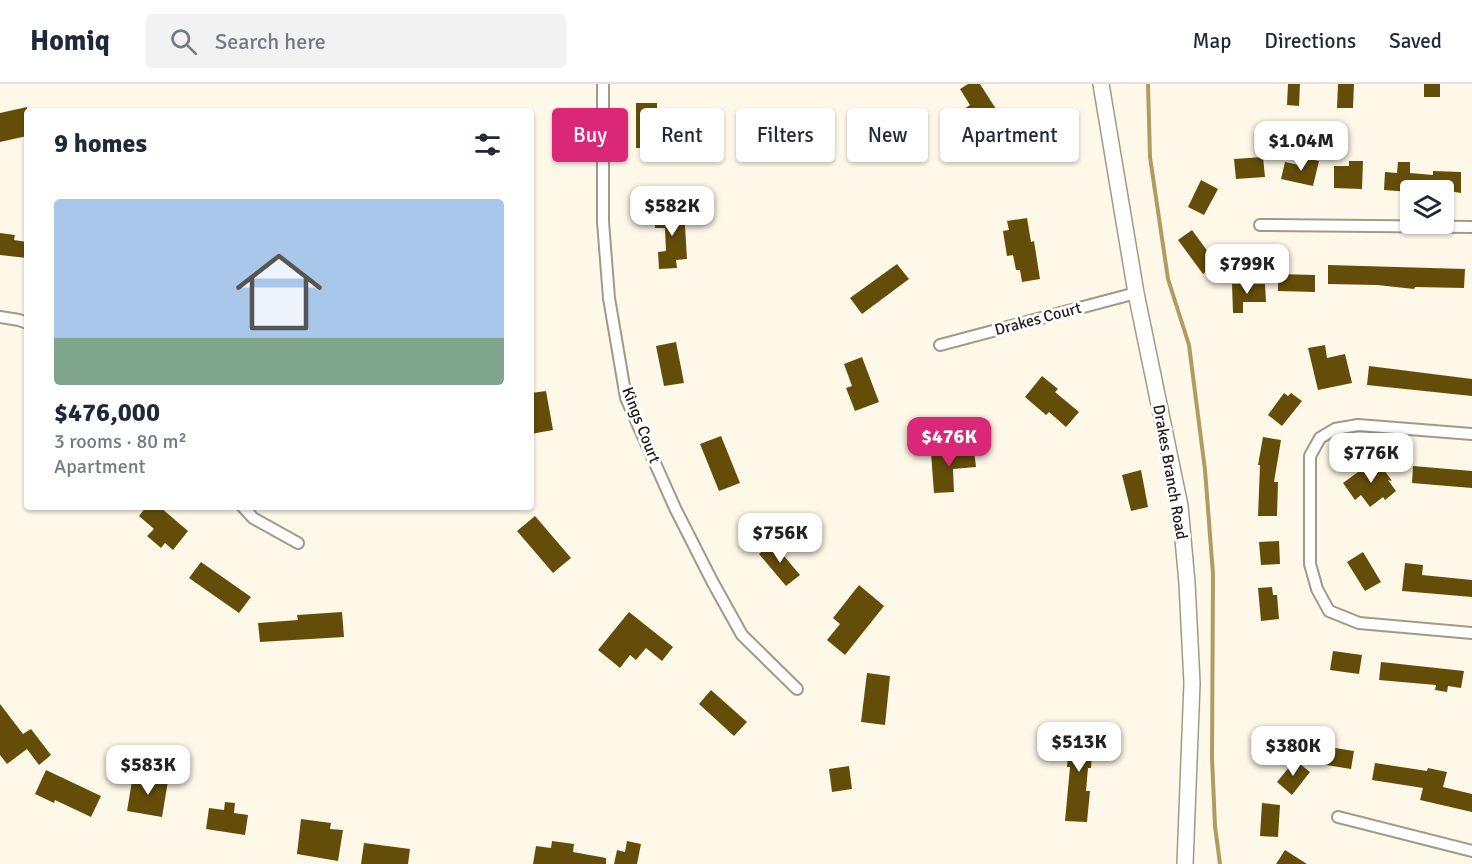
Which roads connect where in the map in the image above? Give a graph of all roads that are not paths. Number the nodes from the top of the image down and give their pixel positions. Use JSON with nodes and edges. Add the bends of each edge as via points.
{"nodes":[{"id":1,"x":603,"y":84,"type":"edge"},
{"id":2,"x":1101,"y":84,"type":"edge"},
{"id":3,"x":1260,"y":225,"type":"dead end"},
{"id":4,"x":1472,"y":227,"type":"edge"},
{"id":5,"x":1136,"y":293,"type":"junction"},
{"id":6,"x":0,"y":318,"type":"edge"},
{"id":7,"x":24,"y":322,"type":"edge"},
{"id":8,"x":940,"y":345,"type":"dead end"},
{"id":9,"x":1472,"y":434,"type":"edge"},
{"id":10,"x":246,"y":510,"type":"edge"},
{"id":11,"x":298,"y":543,"type":"dead end"},
{"id":12,"x":1472,"y":633,"type":"edge"},
{"id":13,"x":797,"y":689,"type":"dead end"},
{"id":14,"x":1338,"y":817,"type":"dead end"},
{"id":15,"x":1472,"y":851,"type":"edge"},
{"id":16,"x":1185,"y":864,"type":"edge"}],
"edges":[{"from":1,"to":13,"type":"street","name":"Kings Court","via":[[603,222],[609,298],[626,398],[675,508],[742,635]]},
{"from":2,"to":5,"type":"street","name":"Drakes Branch Road"},
{"from":3,"to":4,"type":"street"},
{"from":5,"to":8,"type":"street","name":"Drakes Court"},
{"from":5,"to":16,"type":"street","name":"Drakes Branch Road","via":[[1180,506],[1186,572],[1192,683]]},
{"from":6,"to":7,"type":"street"},
{"from":9,"to":12,"type":"street","via":[[1358,424],[1335,429],[1320,438],[1310,456],[1310,564],[1329,611],[1359,623]]},
{"from":10,"to":11,"type":"street"},
{"from":14,"to":15,"type":"street"}]}
